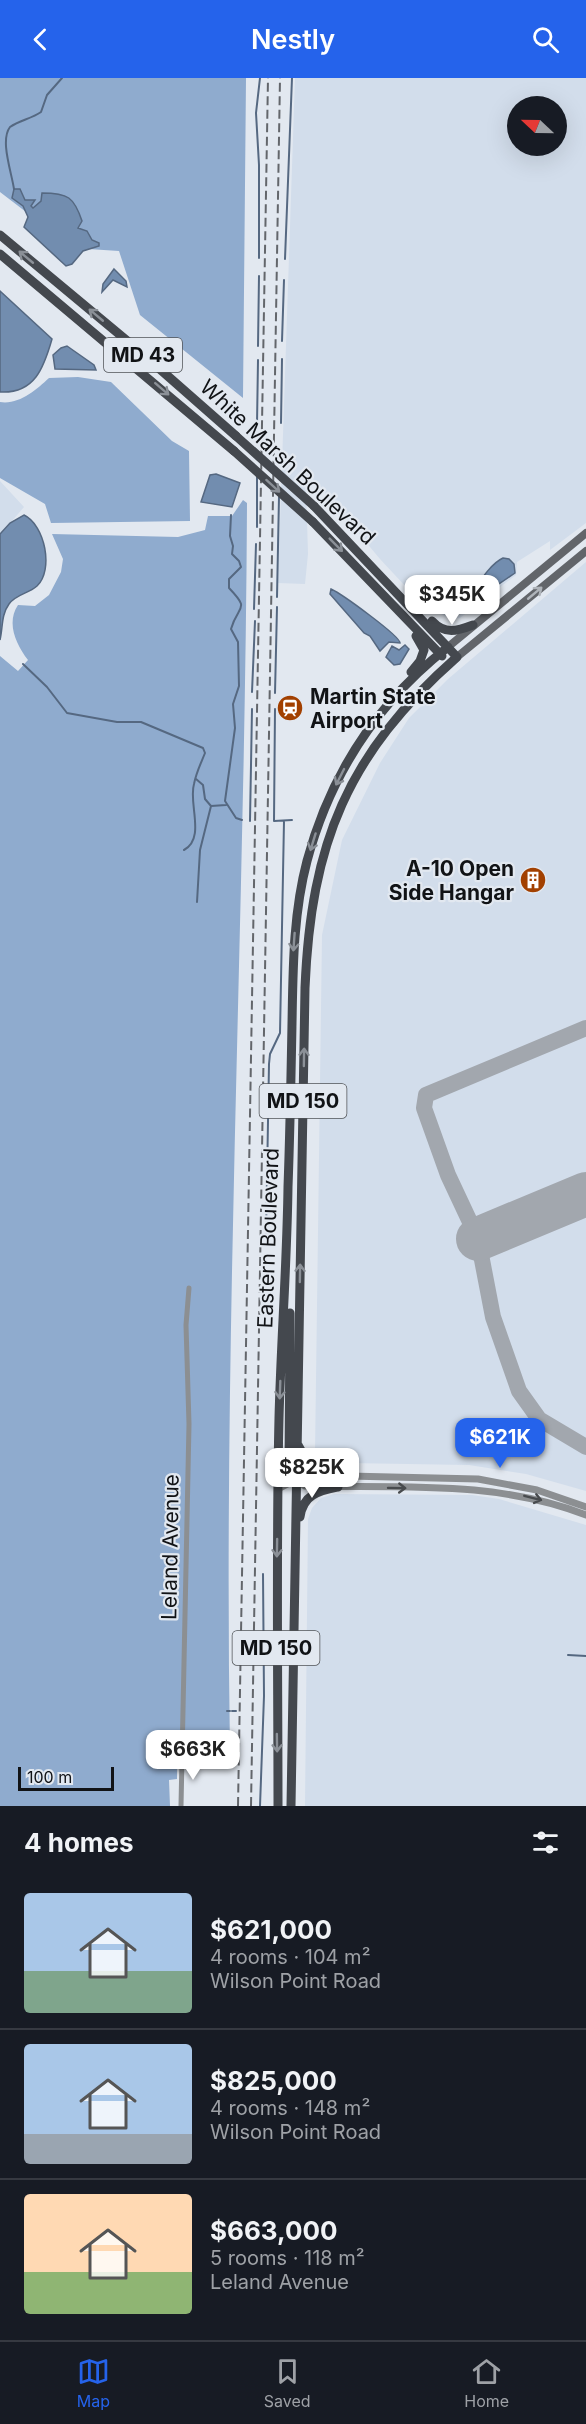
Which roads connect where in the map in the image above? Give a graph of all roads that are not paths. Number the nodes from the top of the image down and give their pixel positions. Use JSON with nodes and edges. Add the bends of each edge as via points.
{"nodes":[{"id":1,"x":1,"y":239,"type":"edge"},
{"id":2,"x":0,"y":254,"type":"edge"},
{"id":3,"x":586,"y":533,"type":"edge"},
{"id":4,"x":586,"y":551,"type":"edge"},
{"id":5,"x":382,"y":592,"type":"junction"},
{"id":6,"x":407,"y":602,"type":"junction"},
{"id":7,"x":473,"y":625,"type":"junction"},
{"id":8,"x":448,"y":647,"type":"junction"},
{"id":9,"x":440,"y":653,"type":"junction"},
{"id":10,"x":453,"y":661,"type":"junction"},
{"id":11,"x":402,"y":688,"type":"junction"},
{"id":12,"x":287,"y":1269,"type":"junction"},
{"id":13,"x":189,"y":1288,"type":"dead end"},
{"id":14,"x":297,"y":1443,"type":"junction"},
{"id":15,"x":340,"y":1476,"type":"junction"},
{"id":16,"x":478,"y":1479,"type":"junction"},
{"id":17,"x":296,"y":1480,"type":"junction"},
{"id":18,"x":487,"y":1480,"type":"junction"},
{"id":19,"x":338,"y":1487,"type":"junction"},
{"id":20,"x":278,"y":1489,"type":"junction"},
{"id":21,"x":478,"y":1490,"type":"junction"},
{"id":22,"x":487,"y":1490,"type":"junction"},
{"id":23,"x":586,"y":1507,"type":"edge"},
{"id":24,"x":586,"y":1515,"type":"edge"},
{"id":25,"x":295,"y":1555,"type":"junction"},
{"id":26,"x":181,"y":1806,"type":"edge"},
{"id":27,"x":280,"y":1806,"type":"edge"},
{"id":28,"x":291,"y":1806,"type":"edge"}],
"edges":[{"from":6,"to":1,"type":"main road","name":"White Marsh Boulevard","number":"MD 43","one_way":true,"bridge":true,"via":[[314,506],[236,436],[137,349]]},
{"from":2,"to":5,"type":"main road","name":"White Marsh Boulevard","number":"MD 43","one_way":true,"bridge":true,"via":[[234,451],[313,522]]},
{"from":3,"to":7,"type":"main road","name":"Eastern Boulevard","number":"MD 150"},
{"from":10,"to":4,"type":"main road","name":"Eastern Boulevard","number":"MD 150","one_way":true},
{"from":5,"to":9,"type":"main road","name":"White Marsh Boulevard","number":"MD 43"},
{"from":5,"to":11,"type":"main road","via":[[385,603],[424,646],[422,657],[405,677]]},
{"from":6,"to":7,"type":"main road","via":[[442,629],[452,632]]},
{"from":6,"to":8,"type":"main road","name":"White Marsh Boulevard","number":"MD 43"},
{"from":7,"to":8,"type":"main road","name":"Eastern Boulevard","number":"MD 150"},
{"from":8,"to":9,"type":"main road","name":"Eastern Boulevard","number":"MD 150"},
{"from":8,"to":10,"type":"main road","name":"White Marsh Boulevard","number":"MD 43"},
{"from":9,"to":10,"type":"main road","name":"White Marsh Boulevard","number":"MD 43"},
{"from":9,"to":11,"type":"main road","name":"Eastern Boulevard","number":"MD 150"},
{"from":14,"to":10,"type":"main road","name":"Eastern Boulevard","number":"MD 150","one_way":true,"via":[[305,978],[314,887],[337,816],[366,759],[405,708]]},
{"from":11,"to":12,"type":"main road","name":"Eastern Boulevard","number":"MD 150","one_way":true,"via":[[366,733],[340,776],[314,839],[301,891],[293,956]]},
{"from":12,"to":17,"type":"main road","via":[[289,1469]]},
{"from":12,"to":20,"type":"main road","name":"Eastern Boulevard","number":"MD 150","one_way":true},
{"from":13,"to":26,"type":"street","name":"Leland Avenue"},
{"from":14,"to":15,"type":"main road","via":[[309,1463]]},
{"from":14,"to":17,"type":"main road","name":"Eastern Boulevard","number":"MD 150"},
{"from":15,"to":16,"type":"street"},
{"from":15,"to":17,"type":"street","via":[[304,1475]]},
{"from":16,"to":18,"type":"street"},
{"from":16,"to":21,"type":"street"},
{"from":17,"to":19,"type":"street","via":[[304,1486]]},
{"from":17,"to":20,"type":"street"},
{"from":17,"to":25,"type":"main road","name":"Eastern Boulevard","number":"MD 150"},
{"from":18,"to":22,"type":"street"},
{"from":18,"to":23,"type":"street","via":[[537,1490]]},
{"from":19,"to":21,"type":"street","one_way":true},
{"from":19,"to":25,"type":"main road","via":[[315,1493],[304,1502]]},
{"from":20,"to":27,"type":"main road","name":"Eastern Boulevard","number":"MD 150","one_way":true},
{"from":21,"to":22,"type":"street"},
{"from":22,"to":24,"type":"street","one_way":true,"via":[[531,1497]]},
{"from":25,"to":28,"type":"main road","name":"Eastern Boulevard","number":"MD 150"}]}
